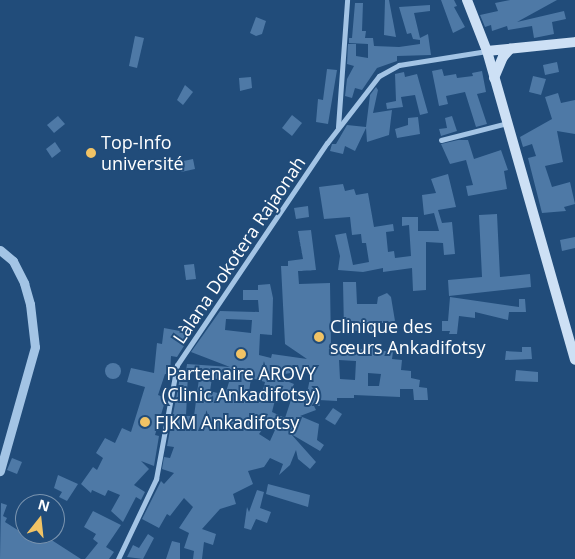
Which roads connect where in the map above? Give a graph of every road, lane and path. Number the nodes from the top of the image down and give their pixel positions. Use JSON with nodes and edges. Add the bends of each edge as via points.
{"nodes":[{"id":1,"x":347,"y":0,"type":"edge"},
{"id":2,"x":468,"y":0,"type":"edge"},
{"id":3,"x":575,"y":36,"type":"edge"},
{"id":4,"x":575,"y":42,"type":"edge"},
{"id":5,"x":530,"y":46,"type":"junction"},
{"id":6,"x":510,"y":49,"type":"junction"},
{"id":7,"x":487,"y":51,"type":"junction"},
{"id":8,"x":494,"y":79,"type":"junction"},
{"id":9,"x":507,"y":123,"type":"junction"},
{"id":10,"x":338,"y":128,"type":"junction"},
{"id":11,"x":441,"y":140,"type":"dead end"},
{"id":12,"x":0,"y":250,"type":"edge"},
{"id":13,"x":575,"y":360,"type":"edge"},
{"id":14,"x":0,"y":471,"type":"edge"},
{"id":15,"x":118,"y":559,"type":"edge"}],
"edges":[{"from":1,"to":10,"type":"street"},
{"from":2,"to":7,"type":"main road"},
{"from":3,"to":5,"type":"main road"},
{"from":4,"to":5,"type":"main road"},
{"from":5,"to":6,"type":"main road"},
{"from":6,"to":7,"type":"main road"},
{"from":6,"to":8,"type":"main road"},
{"from":7,"to":8,"type":"main road"},
{"from":7,"to":10,"type":"street","name":"Làlana Dokotera Rajaonah","via":[[399,65],[379,76]]},
{"from":8,"to":9,"type":"main road"},
{"from":9,"to":11,"type":"street"},
{"from":9,"to":13,"type":"main road"},
{"from":10,"to":15,"type":"street","name":"Làlana Dokotera Rajaonah","via":[[177,365],[156,479]]},
{"from":12,"to":14,"type":"street","via":[[13,261],[24,283],[35,347]]}]}
